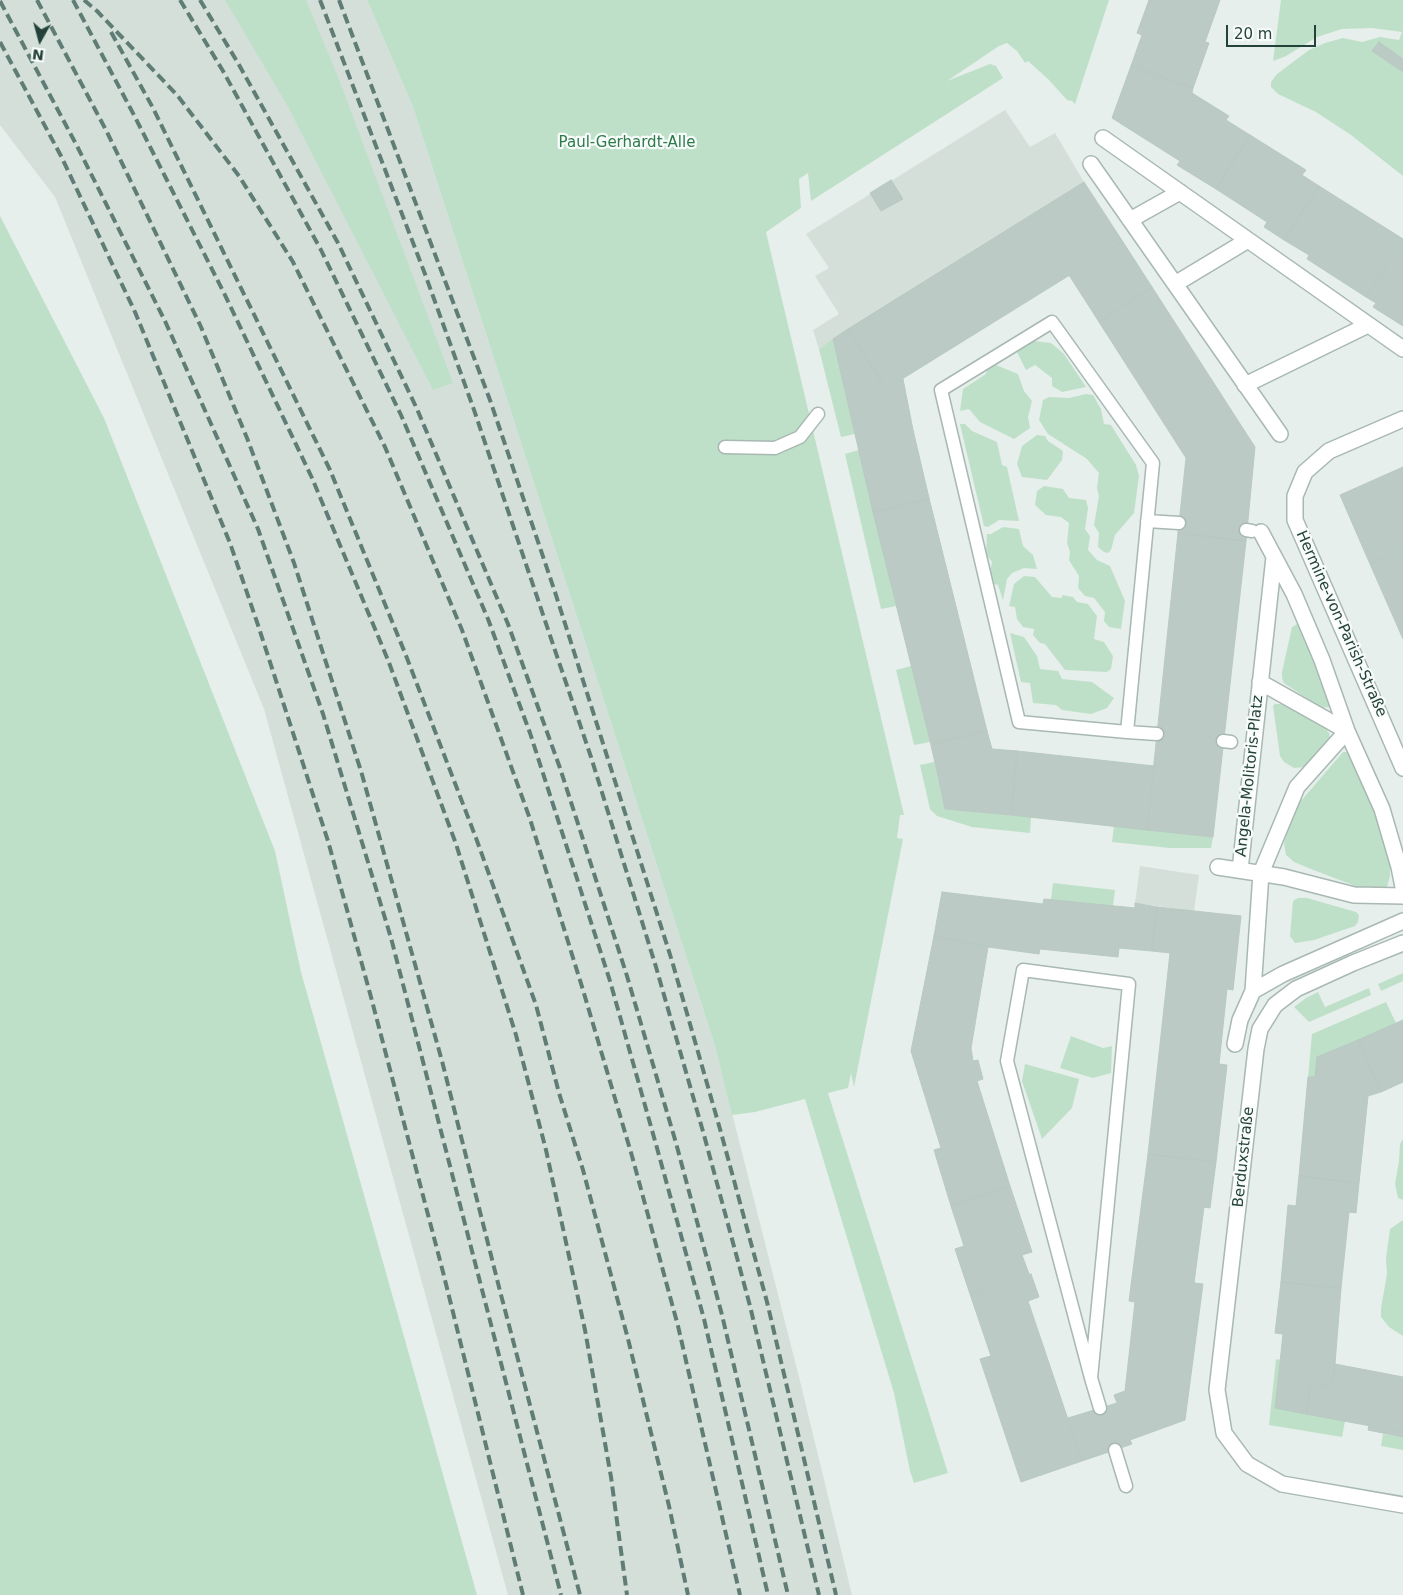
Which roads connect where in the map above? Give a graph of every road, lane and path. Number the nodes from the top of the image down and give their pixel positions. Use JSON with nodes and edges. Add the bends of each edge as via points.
{"nodes":[{"id":1,"x":1103,"y":138,"type":"dead end"},
{"id":2,"x":1091,"y":164,"type":"dead end"},
{"id":3,"x":1180,"y":192,"type":"junction"},
{"id":4,"x":1130,"y":220,"type":"junction"},
{"id":5,"x":1248,"y":240,"type":"junction"},
{"id":6,"x":1175,"y":284,"type":"junction"},
{"id":7,"x":1368,"y":324,"type":"junction"},
{"id":8,"x":1403,"y":349,"type":"edge"},
{"id":9,"x":1246,"y":385,"type":"junction"},
{"id":10,"x":818,"y":414,"type":"dead end"},
{"id":11,"x":1403,"y":419,"type":"edge"},
{"id":12,"x":1280,"y":434,"type":"dead end"},
{"id":13,"x":725,"y":447,"type":"dead end"},
{"id":14,"x":1148,"y":521,"type":"junction"},
{"id":15,"x":1179,"y":524,"type":"dead end"},
{"id":16,"x":1253,"y":531,"type":"dead end"},
{"id":17,"x":1274,"y":557,"type":"junction"},
{"id":18,"x":1260,"y":682,"type":"junction"},
{"id":19,"x":1347,"y":731,"type":"junction"},
{"id":20,"x":1127,"y":732,"type":"junction"},
{"id":21,"x":1157,"y":734,"type":"dead end"},
{"id":22,"x":1403,"y":768,"type":"edge"},
{"id":23,"x":1218,"y":866,"type":"dead end"},
{"id":24,"x":1240,"y":870,"type":"junction"},
{"id":25,"x":1261,"y":873,"type":"junction"},
{"id":26,"x":1403,"y":887,"type":"edge"},
{"id":27,"x":1403,"y":896,"type":"edge"},
{"id":28,"x":1403,"y":921,"type":"edge"},
{"id":29,"x":1403,"y":943,"type":"edge"},
{"id":30,"x":1252,"y":999,"type":"junction"},
{"id":31,"x":1235,"y":1044,"type":"dead end"},
{"id":32,"x":1091,"y":1378,"type":"junction"},
{"id":33,"x":1100,"y":1408,"type":"dead end"},
{"id":34,"x":1115,"y":1450,"type":"dead end"},
{"id":35,"x":1126,"y":1486,"type":"dead end"},
{"id":36,"x":1403,"y":1505,"type":"edge"}],
"edges":[{"from":1,"to":3,"type":"street"},
{"from":2,"to":4,"type":"street"},
{"from":3,"to":4,"type":"street"},
{"from":3,"to":5,"type":"street"},
{"from":4,"to":6,"type":"street"},
{"from":5,"to":6,"type":"street"},
{"from":5,"to":7,"type":"street"},
{"from":6,"to":9,"type":"street"},
{"from":7,"to":8,"type":"street"},
{"from":7,"to":9,"type":"street"},
{"from":9,"to":12,"type":"street"},
{"from":10,"to":13,"type":"lane","via":[[800,437],[775,448]]},
{"from":11,"to":22,"type":"street","name":"Hermine-von-Parish-Straße","via":[[1329,451],[1306,472],[1295,496],[1294,520]]},
{"from":14,"to":15,"type":"lane"},
{"from":14,"to":20,"type":"lane"},
{"from":14,"to":20,"type":"lane","via":[[1153,464],[1052,322],[941,390],[1019,722]]},
{"from":16,"to":17,"type":"street"},
{"from":17,"to":18,"type":"street","name":"Angela-Molitoris-Platz"},
{"from":17,"to":19,"type":"street","via":[[1322,660]]},
{"from":18,"to":19,"type":"street","name":"Angela-Molitoris-Platz"},
{"from":18,"to":24,"type":"street","name":"Angela-Molitoris-Platz"},
{"from":19,"to":25,"type":"street","name":"Angela-Molitoris-Platz","via":[[1297,787]]},
{"from":19,"to":26,"type":"street","via":[[1382,809]]},
{"from":20,"to":21,"type":"lane"},
{"from":23,"to":24,"type":"street","name":"Angela-Molitoris-Platz"},
{"from":24,"to":25,"type":"street","name":"Angela-Molitoris-Platz"},
{"from":25,"to":27,"type":"street","name":"Angela-Molitoris-Platz","via":[[1354,895]]},
{"from":25,"to":30,"type":"street","name":"Angela-Molitoris-Platz"},
{"from":28,"to":30,"type":"street","via":[[1283,974]]},
{"from":29,"to":36,"type":"street","name":"Berduxstraße","via":[[1296,989],[1275,1005],[1260,1029],[1217,1390],[1224,1433],[1247,1464],[1282,1484]]},
{"from":30,"to":31,"type":"street","name":"Angela-Molitoris-Platz","via":[[1240,1020]]},
{"from":32,"to":32,"type":"lane","via":[[1007,1061],[1023,970],[1129,984]]},
{"from":32,"to":33,"type":"lane"},
{"from":34,"to":35,"type":"lane"}]}
